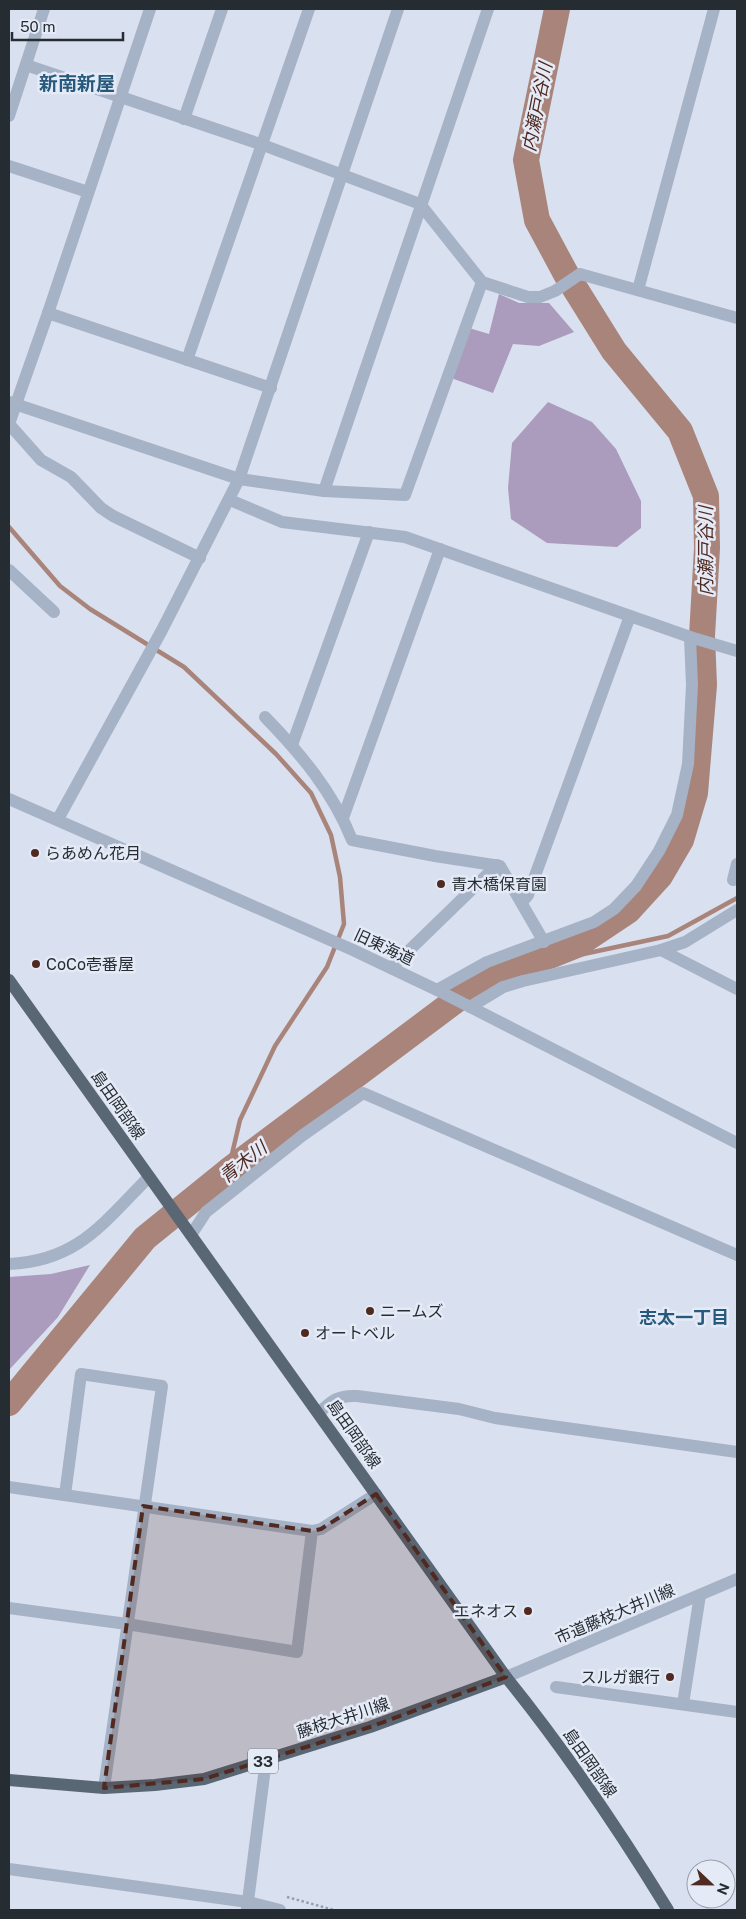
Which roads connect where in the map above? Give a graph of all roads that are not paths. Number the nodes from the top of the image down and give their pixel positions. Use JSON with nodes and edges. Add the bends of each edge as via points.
{"nodes":[{"id":1,"x":44,"y":9,"type":"edge"},
{"id":2,"x":150,"y":9,"type":"edge"},
{"id":3,"x":222,"y":9,"type":"edge"},
{"id":4,"x":309,"y":9,"type":"edge"},
{"id":5,"x":398,"y":9,"type":"edge"},
{"id":6,"x":488,"y":9,"type":"edge"},
{"id":7,"x":714,"y":9,"type":"edge"},
{"id":8,"x":26,"y":65,"type":"junction"},
{"id":9,"x":121,"y":97,"type":"junction"},
{"id":10,"x":9,"y":116,"type":"edge"},
{"id":11,"x":184,"y":119,"type":"junction"},
{"id":12,"x":262,"y":145,"type":"junction"},
{"id":13,"x":9,"y":166,"type":"edge"},
{"id":14,"x":342,"y":173,"type":"junction"},
{"id":15,"x":88,"y":192,"type":"junction"},
{"id":16,"x":420,"y":204,"type":"junction"},
{"id":17,"x":482,"y":282,"type":"junction"},
{"id":18,"x":638,"y":290,"type":"junction"},
{"id":19,"x":48,"y":313,"type":"junction"},
{"id":20,"x":737,"y":318,"type":"edge"},
{"id":21,"x":187,"y":360,"type":"junction"},
{"id":22,"x":271,"y":388,"type":"junction"},
{"id":23,"x":12,"y":403,"type":"edge"},
{"id":24,"x":9,"y":424,"type":"edge"},
{"id":25,"x":239,"y":479,"type":"junction"},
{"id":26,"x":324,"y":491,"type":"junction"},
{"id":27,"x":230,"y":500,"type":"junction"},
{"id":28,"x":370,"y":532,"type":"junction"},
{"id":29,"x":440,"y":549,"type":"junction"},
{"id":30,"x":200,"y":558,"type":"junction"},
{"id":31,"x":9,"y":570,"type":"edge"},
{"id":32,"x":54,"y":612,"type":"dead end"},
{"id":33,"x":630,"y":616,"type":"junction"},
{"id":34,"x":690,"y":637,"type":"junction"},
{"id":35,"x":737,"y":651,"type":"edge"},
{"id":36,"x":265,"y":717,"type":"dead end"},
{"id":37,"x":292,"y":745,"type":"junction"},
{"id":38,"x":9,"y":799,"type":"edge"},
{"id":39,"x":343,"y":818,"type":"junction"},
{"id":40,"x":58,"y":819,"type":"junction"},
{"id":41,"x":737,"y":864,"type":"edge"},
{"id":42,"x":497,"y":865,"type":"junction"},
{"id":43,"x":733,"y":880,"type":"dead end"},
{"id":44,"x":522,"y":902,"type":"junction"},
{"id":45,"x":737,"y":910,"type":"edge"},
{"id":46,"x":544,"y":942,"type":"junction"},
{"id":47,"x":661,"y":950,"type":"junction"},
{"id":48,"x":391,"y":968,"type":"junction"},
{"id":49,"x":9,"y":980,"type":"edge"},
{"id":50,"x":737,"y":988,"type":"edge"},
{"id":51,"x":437,"y":990,"type":"junction"},
{"id":52,"x":470,"y":1007,"type":"junction"},
{"id":53,"x":737,"y":1143,"type":"edge"},
{"id":54,"x":149,"y":1177,"type":"junction"},
{"id":55,"x":190,"y":1233,"type":"junction"},
{"id":56,"x":737,"y":1255,"type":"edge"},
{"id":57,"x":9,"y":1264,"type":"edge"},
{"id":58,"x":319,"y":1413,"type":"junction"},
{"id":59,"x":737,"y":1452,"type":"edge"},
{"id":60,"x":9,"y":1488,"type":"edge"},
{"id":61,"x":376,"y":1494,"type":"junction"},
{"id":62,"x":65,"y":1495,"type":"junction"},
{"id":63,"x":143,"y":1506,"type":"junction"},
{"id":64,"x":312,"y":1531,"type":"junction"},
{"id":65,"x":737,"y":1579,"type":"edge"},
{"id":66,"x":700,"y":1595,"type":"junction"},
{"id":67,"x":9,"y":1608,"type":"edge"},
{"id":68,"x":127,"y":1624,"type":"junction"},
{"id":69,"x":506,"y":1677,"type":"junction"},
{"id":70,"x":556,"y":1686,"type":"dead end"},
{"id":71,"x":683,"y":1704,"type":"junction"},
{"id":72,"x":737,"y":1712,"type":"edge"},
{"id":73,"x":266,"y":1760,"type":"junction"},
{"id":74,"x":9,"y":1780,"type":"edge"},
{"id":75,"x":104,"y":1788,"type":"junction"},
{"id":76,"x":9,"y":1869,"type":"edge"},
{"id":77,"x":247,"y":1906,"type":"edge"},
{"id":78,"x":280,"y":1910,"type":"edge"},
{"id":79,"x":668,"y":1910,"type":"edge"}],
"edges":[{"from":1,"to":8,"type":"street"},
{"from":2,"to":9,"type":"street"},
{"from":3,"to":11,"type":"street"},
{"from":4,"to":12,"type":"street"},
{"from":5,"to":14,"type":"street"},
{"from":6,"to":16,"type":"street"},
{"from":7,"to":18,"type":"street"},
{"from":8,"to":9,"type":"street"},
{"from":8,"to":10,"type":"street"},
{"from":9,"to":11,"type":"street"},
{"from":9,"to":15,"type":"street"},
{"from":11,"to":12,"type":"street"},
{"from":12,"to":14,"type":"street"},
{"from":12,"to":21,"type":"street"},
{"from":13,"to":15,"type":"street"},
{"from":14,"to":16,"type":"street"},
{"from":14,"to":22,"type":"street"},
{"from":15,"to":19,"type":"street"},
{"from":16,"to":17,"type":"street"},
{"from":16,"to":26,"type":"street"},
{"from":17,"to":18,"type":"street","via":[[528,297],[540,297],[580,274]]},
{"from":17,"to":26,"type":"street","via":[[405,495]]},
{"from":18,"to":20,"type":"street"},
{"from":19,"to":21,"type":"street"},
{"from":19,"to":23,"type":"street"},
{"from":21,"to":22,"type":"street"},
{"from":22,"to":25,"type":"street"},
{"from":23,"to":24,"type":"street"},
{"from":23,"to":25,"type":"street"},
{"from":24,"to":30,"type":"street","via":[[41,460],[71,477],[101,508]]},
{"from":25,"to":26,"type":"street"},
{"from":25,"to":27,"type":"street"},
{"from":27,"to":28,"type":"street","via":[[282,522]]},
{"from":27,"to":30,"type":"street"},
{"from":28,"to":29,"type":"street","via":[[405,537]]},
{"from":28,"to":37,"type":"street"},
{"from":29,"to":33,"type":"street"},
{"from":29,"to":39,"type":"street"},
{"from":30,"to":40,"type":"street"},
{"from":31,"to":32,"type":"street"},
{"from":33,"to":34,"type":"street"},
{"from":33,"to":44,"type":"street","via":[[528,895]]},
{"from":34,"to":35,"type":"street"},
{"from":34,"to":46,"type":"street","via":[[692,724],[677,816],[636,886],[614,909],[594,922]]},
{"from":36,"to":37,"type":"street"},
{"from":37,"to":39,"type":"street","via":[[319,779]]},
{"from":38,"to":40,"type":"street","name":"旧東海道"},
{"from":39,"to":42,"type":"street","via":[[352,840]]},
{"from":40,"to":48,"type":"street","name":"旧東海道"},
{"from":41,"to":43,"type":"street"},
{"from":42,"to":44,"type":"street"},
{"from":42,"to":48,"type":"street"},
{"from":44,"to":46,"type":"street"},
{"from":45,"to":47,"type":"street","via":[[685,942]]},
{"from":46,"to":51,"type":"street","via":[[487,962]]},
{"from":47,"to":50,"type":"street"},
{"from":47,"to":52,"type":"street","via":[[523,981],[503,987]]},
{"from":48,"to":51,"type":"street","name":"旧東海道"},
{"from":49,"to":54,"type":"main road","name":"島田岡部線"},
{"from":51,"to":52,"type":"street","name":"旧東海道"},
{"from":52,"to":53,"type":"street","name":"旧東海道"},
{"from":54,"to":55,"type":"main road","name":"島田岡部線"},
{"from":54,"to":57,"type":"street","via":[[90,1236],[71,1249],[53,1258]]},
{"from":55,"to":56,"type":"street","via":[[206,1212],[303,1135],[363,1093]]},
{"from":55,"to":58,"type":"main road","name":"島田岡部線"},
{"from":58,"to":59,"type":"street","via":[[333,1399],[344,1395],[357,1396],[459,1408],[495,1418]]},
{"from":58,"to":61,"type":"main road","name":"島田岡部線"},
{"from":60,"to":62,"type":"street"},
{"from":61,"to":64,"type":"street","via":[[321,1529]]},
{"from":61,"to":69,"type":"main road","name":"島田岡部線"},
{"from":62,"to":63,"type":"street"},
{"from":62,"to":63,"type":"street","via":[[81,1374],[162,1386]]},
{"from":63,"to":64,"type":"street"},
{"from":63,"to":68,"type":"street"},
{"from":64,"to":68,"type":"street","via":[[297,1652]]},
{"from":65,"to":66,"type":"street","name":"市道藤枝大井川線"},
{"from":66,"to":69,"type":"street","name":"市道藤枝大井川線"},
{"from":66,"to":71,"type":"street"},
{"from":67,"to":68,"type":"street"},
{"from":68,"to":75,"type":"street"},
{"from":69,"to":73,"type":"main road","name":"藤枝大井川線","number":"33","via":[[388,1721]]},
{"from":69,"to":79,"type":"main road","name":"島田岡部線","via":[[629,1847]]},
{"from":70,"to":71,"type":"street"},
{"from":71,"to":72,"type":"street"},
{"from":73,"to":75,"type":"main road","name":"藤枝大井川線","number":"33","via":[[204,1780]]},
{"from":73,"to":77,"type":"street"},
{"from":74,"to":75,"type":"main road","name":"藤枝大井川線","number":"33"},
{"from":76,"to":77,"type":"street"},
{"from":77,"to":78,"type":"street"}]}
